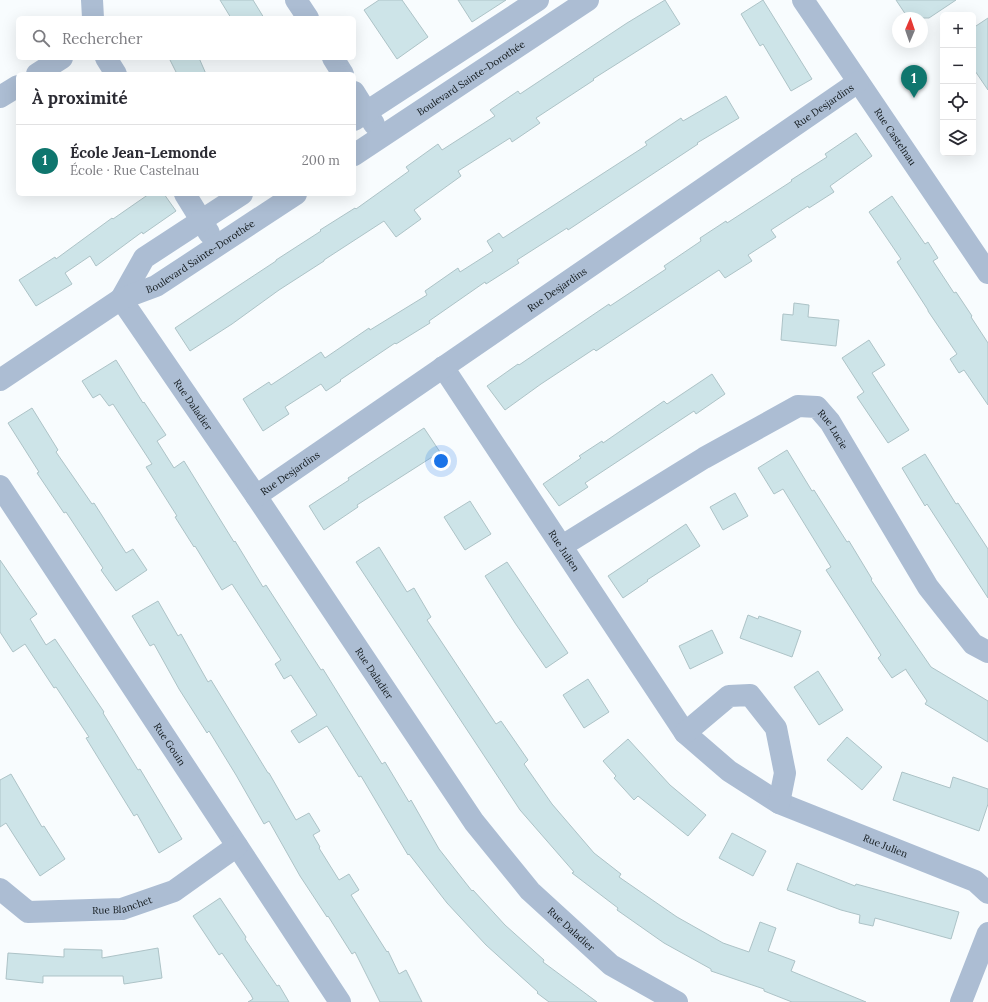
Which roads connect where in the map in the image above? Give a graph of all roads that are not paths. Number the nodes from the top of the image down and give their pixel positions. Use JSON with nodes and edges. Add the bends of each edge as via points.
{"nodes":[{"id":1,"x":92,"y":0,"type":"edge"},
{"id":2,"x":296,"y":0,"type":"edge"},
{"id":3,"x":538,"y":0,"type":"edge"},
{"id":4,"x":588,"y":0,"type":"edge"},
{"id":5,"x":803,"y":0,"type":"edge"},
{"id":6,"x":93,"y":16,"type":"edge"},
{"id":7,"x":307,"y":16,"type":"edge"},
{"id":8,"x":554,"y":23,"type":"junction"},
{"id":9,"x":59,"y":60,"type":"edge"},
{"id":10,"x":107,"y":60,"type":"edge"},
{"id":11,"x":334,"y":60,"type":"edge"},
{"id":12,"x":40,"y":72,"type":"edge"},
{"id":13,"x":115,"y":72,"type":"edge"},
{"id":14,"x":342,"y":72,"type":"edge"},
{"id":15,"x":858,"y":82,"type":"junction"},
{"id":16,"x":16,"y":87,"type":"edge"},
{"id":17,"x":0,"y":97,"type":"edge"},
{"id":18,"x":356,"y":100,"type":"edge"},
{"id":19,"x":360,"y":116,"type":"edge"},
{"id":20,"x":382,"y":137,"type":"junction"},
{"id":21,"x":356,"y":154,"type":"edge"},
{"id":22,"x":186,"y":196,"type":"edge"},
{"id":23,"x":239,"y":196,"type":"edge"},
{"id":24,"x":293,"y":196,"type":"edge"},
{"id":25,"x":201,"y":221,"type":"junction"},
{"id":26,"x":217,"y":246,"type":"junction"},
{"id":27,"x":988,"y":273,"type":"edge"},
{"id":28,"x":121,"y":299,"type":"junction"},
{"id":29,"x":443,"y":367,"type":"junction"},
{"id":30,"x":0,"y":380,"type":"edge"},
{"id":31,"x":0,"y":486,"type":"edge"},
{"id":32,"x":256,"y":496,"type":"junction"},
{"id":33,"x":562,"y":546,"type":"junction"},
{"id":34,"x":988,"y":652,"type":"edge"},
{"id":35,"x":686,"y":733,"type":"junction"},
{"id":36,"x":779,"y":803,"type":"junction"},
{"id":37,"x":237,"y":846,"type":"junction"},
{"id":38,"x":0,"y":889,"type":"edge"},
{"id":39,"x":988,"y":893,"type":"edge"},
{"id":40,"x":988,"y":933,"type":"edge"},
{"id":41,"x":340,"y":1002,"type":"edge"},
{"id":42,"x":677,"y":1002,"type":"edge"},
{"id":43,"x":961,"y":1002,"type":"edge"}],
"edges":[{"from":1,"to":6,"type":"street"},
{"from":2,"to":7,"type":"street"},
{"from":3,"to":8,"type":"street"},
{"from":3,"to":19,"type":"street"},
{"from":4,"to":8,"type":"street","name":"Boulevard Sainte-Dorothée"},
{"from":5,"to":15,"type":"street","name":"Rue Castelnau"},
{"from":8,"to":20,"type":"street","name":"Boulevard Sainte-Dorothée"},
{"from":9,"to":12,"type":"street"},
{"from":10,"to":13,"type":"street"},
{"from":11,"to":14,"type":"street"},
{"from":15,"to":27,"type":"street","name":"Rue Castelnau"},
{"from":15,"to":29,"type":"street","name":"Rue Desjardins"},
{"from":16,"to":17,"type":"street"},
{"from":18,"to":19,"type":"street"},
{"from":19,"to":20,"type":"street"},
{"from":20,"to":21,"type":"street","name":"Boulevard Sainte-Dorothée"},
{"from":22,"to":25,"type":"street"},
{"from":23,"to":25,"type":"street","name":"Boulevard Sainte-Dorothée"},
{"from":24,"to":26,"type":"street","name":"Boulevard Sainte-Dorothée"},
{"from":25,"to":26,"type":"street"},
{"from":25,"to":28,"type":"street","name":"Boulevard Sainte-Dorothée","via":[[144,258]]},
{"from":26,"to":28,"type":"street","name":"Boulevard Sainte-Dorothée","via":[[156,286]]},
{"from":28,"to":30,"type":"street","name":"Boulevard Sainte-Dorothée"},
{"from":28,"to":32,"type":"street","name":"Rue Daladier"},
{"from":29,"to":32,"type":"street","name":"Rue Desjardins"},
{"from":29,"to":33,"type":"street","name":"Rue Julien"},
{"from":31,"to":37,"type":"street","name":"Rue Gouin"},
{"from":32,"to":42,"type":"street","name":"Rue Daladier","via":[[474,822],[530,891],[611,965]]},
{"from":33,"to":34,"type":"street","name":"Rue Lucie","via":[[704,458],[798,406],[817,406],[830,422],[928,587],[973,644]]},
{"from":33,"to":35,"type":"street","name":"Rue Julien"},
{"from":35,"to":36,"type":"street","name":"Rue Julien","via":[[729,771]]},
{"from":35,"to":36,"type":"street","via":[[729,696],[750,695],[776,728],[785,773]]},
{"from":36,"to":39,"type":"street","name":"Rue Julien","via":[[975,880]]},
{"from":37,"to":38,"type":"street","name":"Rue Blanchet","via":[[174,891],[122,909],[28,912]]},
{"from":37,"to":41,"type":"street","name":"Rue Gouin"},
{"from":40,"to":43,"type":"street"}]}
